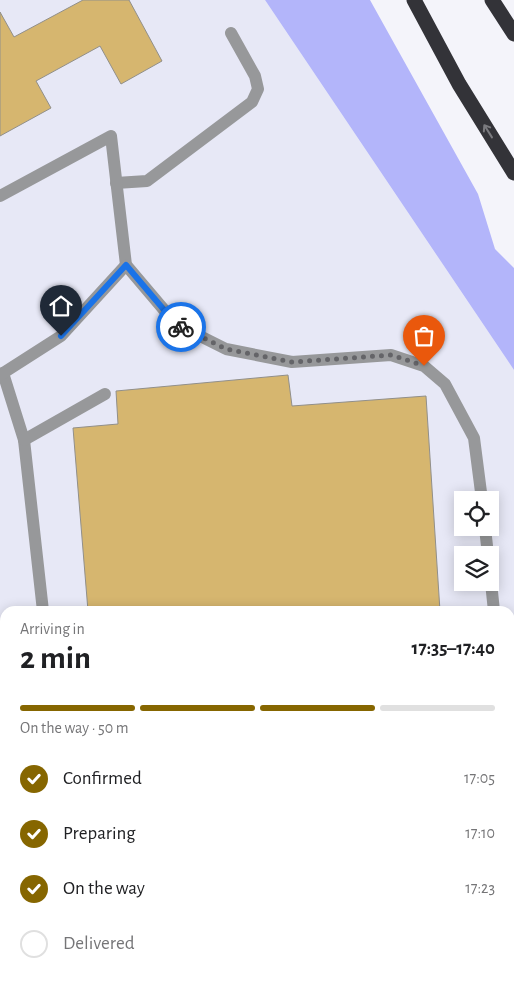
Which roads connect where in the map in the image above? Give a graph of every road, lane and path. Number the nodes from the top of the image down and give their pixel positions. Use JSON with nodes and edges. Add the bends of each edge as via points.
{"nodes":[{"id":1,"x":414,"y":0,"type":"edge"},
{"id":2,"x":492,"y":0,"type":"edge"},
{"id":3,"x":230,"y":32,"type":"dead end"},
{"id":4,"x":514,"y":34,"type":"edge"},
{"id":5,"x":514,"y":173,"type":"edge"},
{"id":6,"x":116,"y":183,"type":"junction"},
{"id":7,"x":0,"y":196,"type":"edge"},
{"id":8,"x":126,"y":265,"type":"junction"},
{"id":9,"x":2,"y":374,"type":"edge"},
{"id":10,"x":105,"y":394,"type":"dead end"},
{"id":11,"x":24,"y":440,"type":"junction"},
{"id":12,"x":481,"y":491,"type":"edge"},
{"id":13,"x":492,"y":591,"type":"edge"},
{"id":14,"x":41,"y":606,"type":"edge"},
{"id":15,"x":493,"y":606,"type":"edge"}],
"edges":[{"from":5,"to":1,"type":"highway","one_way":true,"via":[[459,84]]},
{"from":2,"to":4,"type":"highway"},
{"from":3,"to":6,"type":"street","via":[[255,76],[258,89],[252,102],[147,181]]},
{"from":6,"to":7,"type":"street","via":[[111,136]]},
{"from":6,"to":8,"type":"street"},
{"from":8,"to":9,"type":"street","via":[[61,336]]},
{"from":8,"to":12,"type":"street","via":[[176,324],[226,349],[292,362],[392,355],[424,366],[445,384],[474,438]]},
{"from":9,"to":11,"type":"street"},
{"from":10,"to":11,"type":"street"},
{"from":11,"to":14,"type":"street"},
{"from":13,"to":15,"type":"street"}]}
